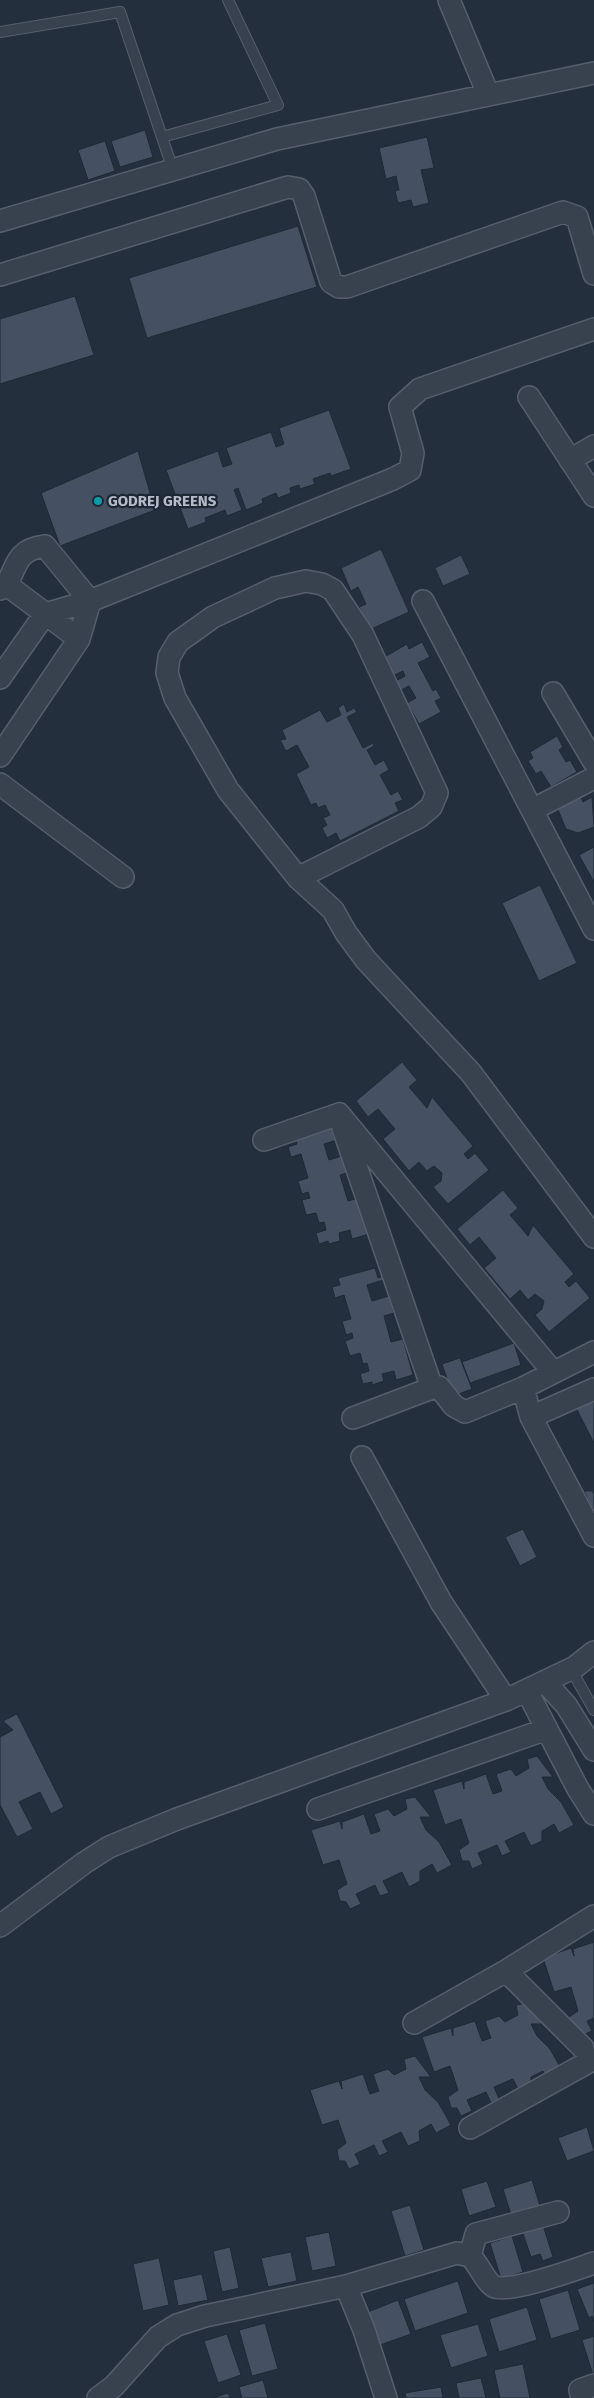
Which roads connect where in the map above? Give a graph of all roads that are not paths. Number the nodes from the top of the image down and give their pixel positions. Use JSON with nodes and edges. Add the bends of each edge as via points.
{"nodes":[{"id":1,"x":228,"y":0,"type":"edge"},
{"id":2,"x":449,"y":0,"type":"edge"},
{"id":3,"x":0,"y":32,"type":"edge"},
{"id":4,"x":594,"y":73,"type":"edge"},
{"id":5,"x":488,"y":94,"type":"junction"},
{"id":6,"x":162,"y":137,"type":"junction"},
{"id":7,"x":173,"y":170,"type":"junction"},
{"id":8,"x":0,"y":221,"type":"edge"},
{"id":9,"x":594,"y":274,"type":"edge"},
{"id":10,"x":0,"y":275,"type":"edge"},
{"id":11,"x":594,"y":329,"type":"edge"},
{"id":12,"x":529,"y":397,"type":"dead end"},
{"id":13,"x":594,"y":446,"type":"edge"},
{"id":14,"x":570,"y":460,"type":"junction"},
{"id":15,"x":594,"y":496,"type":"edge"},
{"id":16,"x":4,"y":587,"type":"edge"},
{"id":17,"x":90,"y":601,"type":"junction"},
{"id":18,"x":423,"y":601,"type":"dead end"},
{"id":19,"x":45,"y":614,"type":"junction"},
{"id":20,"x":79,"y":640,"type":"junction"},
{"id":21,"x":0,"y":678,"type":"edge"},
{"id":22,"x":553,"y":693,"type":"dead end"},
{"id":23,"x":0,"y":756,"type":"edge"},
{"id":24,"x":594,"y":762,"type":"edge"},
{"id":25,"x":594,"y":778,"type":"edge"},
{"id":26,"x":0,"y":784,"type":"edge"},
{"id":27,"x":532,"y":810,"type":"junction"},
{"id":28,"x":123,"y":877,"type":"dead end"},
{"id":29,"x":298,"y":878,"type":"junction"},
{"id":30,"x":594,"y":929,"type":"edge"},
{"id":31,"x":339,"y":1114,"type":"junction"},
{"id":32,"x":264,"y":1140,"type":"dead end"},
{"id":33,"x":594,"y":1237,"type":"edge"},
{"id":34,"x":594,"y":1352,"type":"edge"},
{"id":35,"x":553,"y":1372,"type":"junction"},
{"id":36,"x":432,"y":1388,"type":"junction"},
{"id":37,"x":523,"y":1388,"type":"junction"},
{"id":38,"x":594,"y":1389,"type":"edge"},
{"id":39,"x":531,"y":1417,"type":"junction"},
{"id":40,"x":353,"y":1418,"type":"dead end"},
{"id":41,"x":362,"y":1457,"type":"dead end"},
{"id":42,"x":594,"y":1536,"type":"edge"},
{"id":43,"x":594,"y":1652,"type":"edge"},
{"id":44,"x":571,"y":1669,"type":"junction"},
{"id":45,"x":536,"y":1686,"type":"junction"},
{"id":46,"x":506,"y":1700,"type":"junction"},
{"id":47,"x":594,"y":1710,"type":"edge"},
{"id":48,"x":547,"y":1729,"type":"junction"},
{"id":49,"x":594,"y":1750,"type":"edge"},
{"id":50,"x":318,"y":1809,"type":"dead end"},
{"id":51,"x":594,"y":1814,"type":"edge"},
{"id":52,"x":594,"y":1916,"type":"edge"},
{"id":53,"x":0,"y":1926,"type":"edge"},
{"id":54,"x":506,"y":1971,"type":"junction"},
{"id":55,"x":414,"y":2023,"type":"dead end"},
{"id":56,"x":588,"y":2054,"type":"edge"},
{"id":57,"x":470,"y":2128,"type":"dead end"},
{"id":58,"x":558,"y":2212,"type":"dead end"},
{"id":59,"x":470,"y":2256,"type":"junction"},
{"id":60,"x":594,"y":2264,"type":"edge"},
{"id":61,"x":346,"y":2286,"type":"junction"},
{"id":62,"x":594,"y":2386,"type":"edge"},
{"id":63,"x":98,"y":2398,"type":"edge"},
{"id":64,"x":386,"y":2398,"type":"edge"},
{"id":65,"x":582,"y":2398,"type":"edge"}],
"edges":[{"from":1,"to":6,"type":"lane","via":[[278,105]]},
{"from":2,"to":5,"type":"street"},
{"from":3,"to":6,"type":"lane","via":[[120,12]]},
{"from":4,"to":5,"type":"street"},
{"from":5,"to":7,"type":"street","via":[[292,136]]},
{"from":6,"to":7,"type":"lane"},
{"from":7,"to":8,"type":"street"},
{"from":9,"to":10,"type":"street","via":[[577,217],[563,212],[347,287],[339,287],[331,282],[304,196],[299,189],[288,187]]},
{"from":11,"to":17,"type":"street","via":[[420,389],[400,407],[413,453],[410,470],[401,475]]},
{"from":12,"to":14,"type":"street"},
{"from":13,"to":14,"type":"street"},
{"from":14,"to":15,"type":"street"},
{"from":16,"to":17,"type":"street","via":[[18,559],[30,548],[45,546]]},
{"from":16,"to":19,"type":"street"},
{"from":17,"to":19,"type":"street"},
{"from":17,"to":20,"type":"street"},
{"from":18,"to":27,"type":"street"},
{"from":19,"to":20,"type":"street"},
{"from":19,"to":21,"type":"street"},
{"from":20,"to":23,"type":"street"},
{"from":22,"to":24,"type":"street"},
{"from":25,"to":27,"type":"street"},
{"from":26,"to":28,"type":"street"},
{"from":27,"to":30,"type":"street"},
{"from":29,"to":29,"type":"street","via":[[419,818],[431,807],[437,794],[363,635],[333,590],[306,581],[275,588],[201,624],[178,642],[168,657],[167,673],[179,705],[228,790]]},
{"from":29,"to":33,"type":"street","via":[[333,910],[366,960],[471,1073]]},
{"from":31,"to":32,"type":"street"},
{"from":31,"to":35,"type":"street"},
{"from":31,"to":36,"type":"street"},
{"from":34,"to":35,"type":"street"},
{"from":35,"to":37,"type":"street"},
{"from":36,"to":37,"type":"street","via":[[438,1387],[454,1406],[466,1412]]},
{"from":36,"to":40,"type":"street"},
{"from":37,"to":39,"type":"street"},
{"from":38,"to":39,"type":"street"},
{"from":39,"to":42,"type":"street"},
{"from":41,"to":46,"type":"street","via":[[441,1602]]},
{"from":43,"to":44,"type":"street"},
{"from":44,"to":45,"type":"street"},
{"from":44,"to":47,"type":"lane"},
{"from":45,"to":46,"type":"street"},
{"from":45,"to":48,"type":"street"},
{"from":45,"to":49,"type":"street","via":[[566,1706]]},
{"from":46,"to":53,"type":"street","via":[[109,1847]]},
{"from":48,"to":50,"type":"street"},
{"from":48,"to":51,"type":"street"},
{"from":52,"to":54,"type":"street"},
{"from":54,"to":55,"type":"street"},
{"from":54,"to":56,"type":"street"},
{"from":56,"to":57,"type":"street"},
{"from":58,"to":59,"type":"street","via":[[476,2234]]},
{"from":59,"to":60,"type":"street","via":[[491,2285],[498,2289],[522,2286]]},
{"from":59,"to":61,"type":"street","via":[[457,2253]]},
{"from":61,"to":63,"type":"street","via":[[177,2325],[158,2338],[114,2386]]},
{"from":61,"to":64,"type":"street"},
{"from":62,"to":65,"type":"street","via":[[580,2390]]}]}
